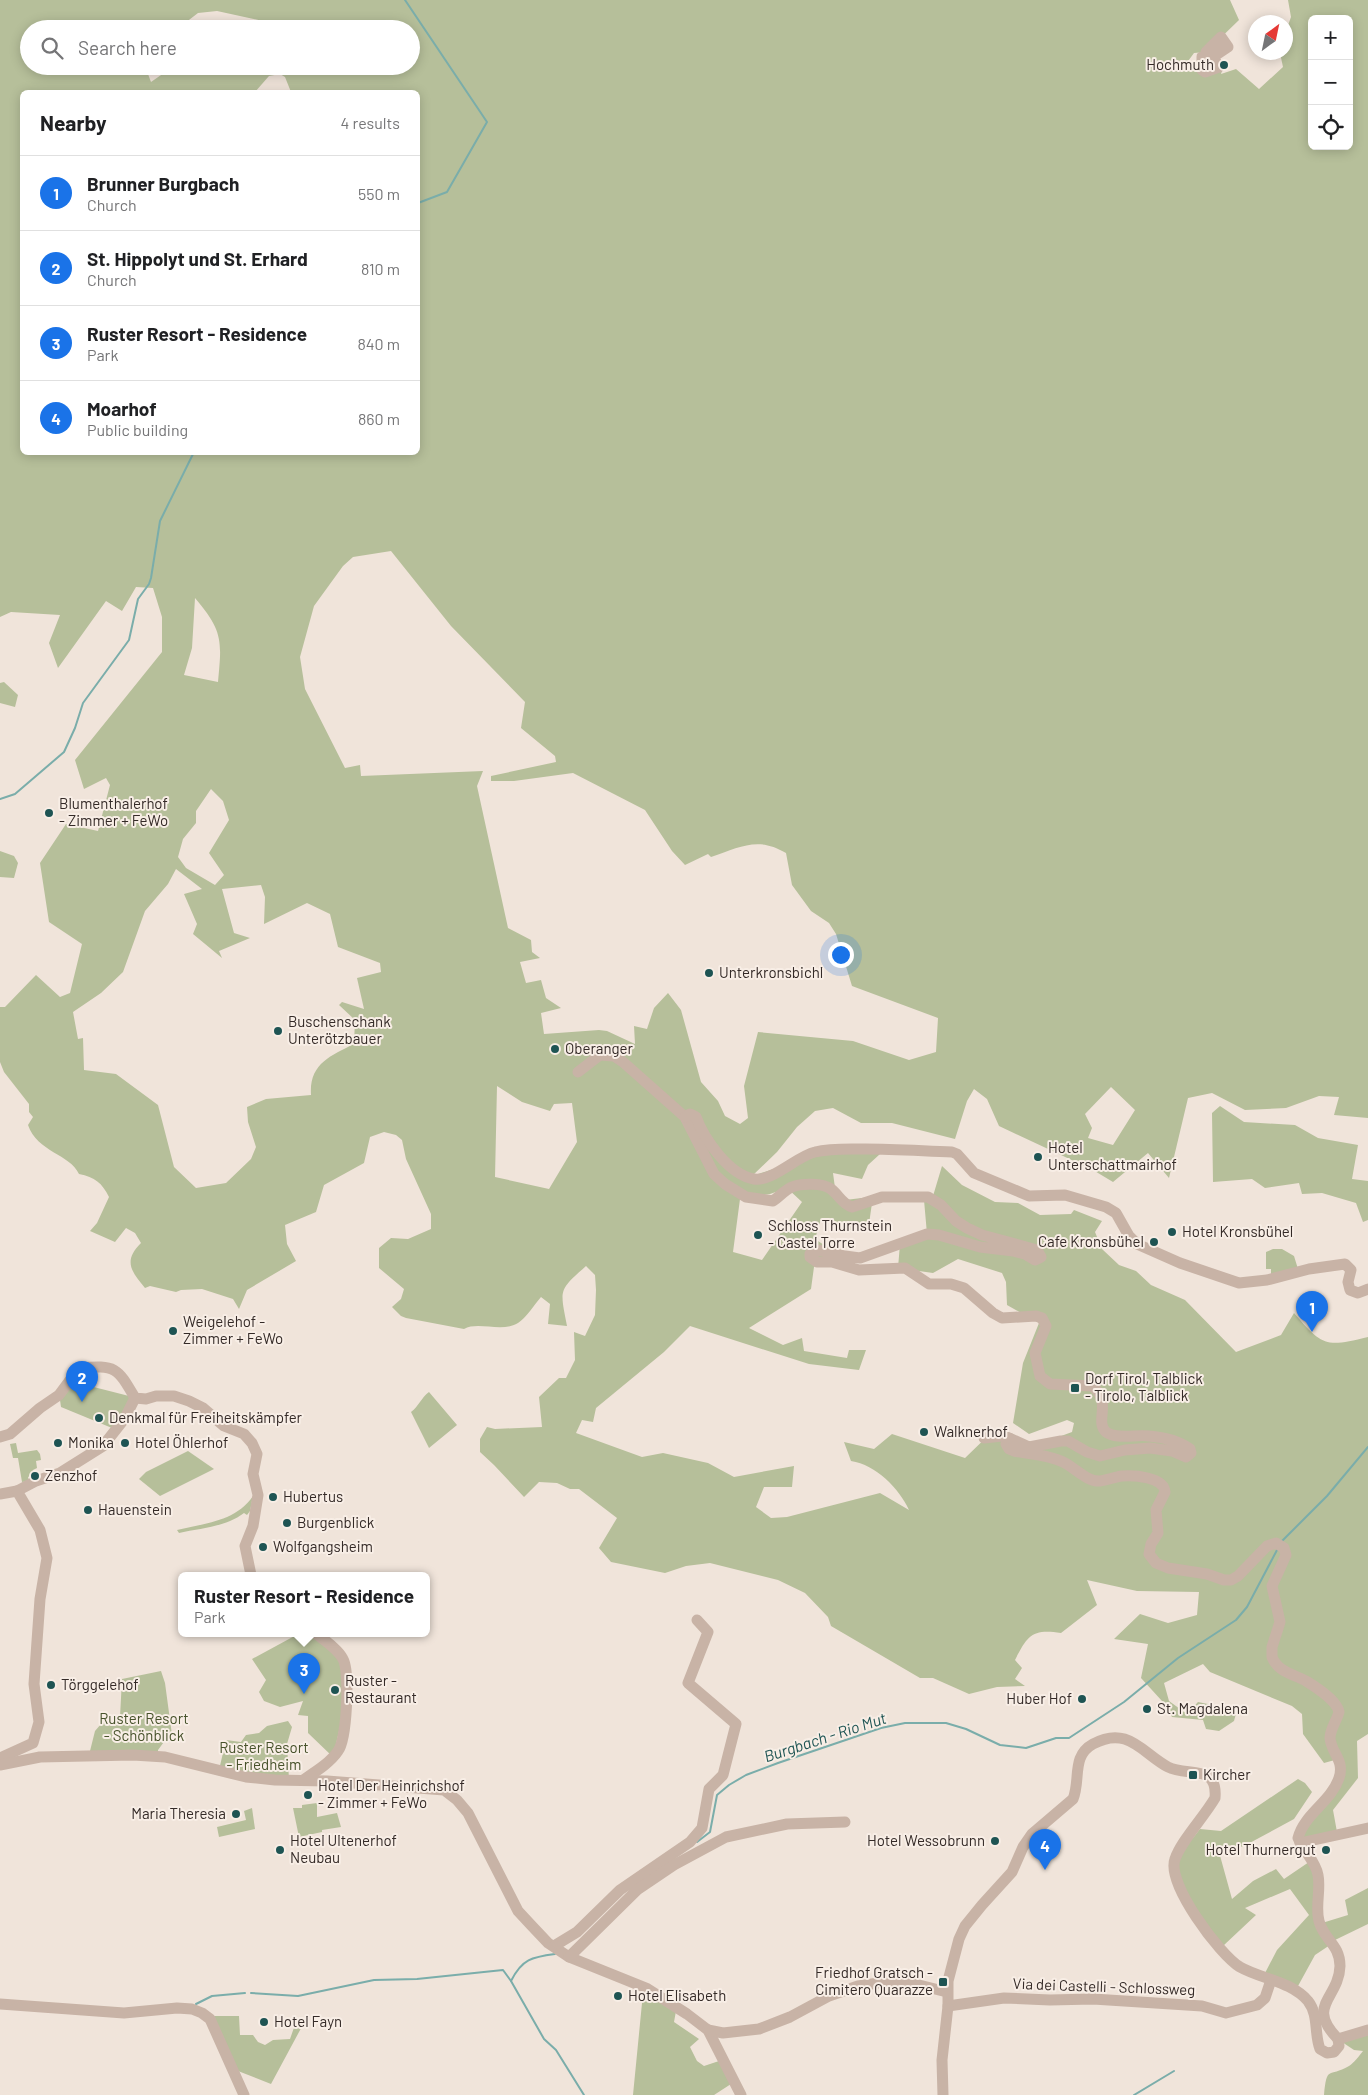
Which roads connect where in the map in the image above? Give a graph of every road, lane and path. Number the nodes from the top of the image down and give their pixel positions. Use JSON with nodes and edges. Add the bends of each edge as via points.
{"nodes":[{"id":1,"x":578,"y":1072,"type":"dead end"},
{"id":2,"x":685,"y":1117,"type":"junction"},
{"id":3,"x":1368,"y":1289,"type":"edge"},
{"id":4,"x":135,"y":1398,"type":"junction"},
{"id":5,"x":0,"y":1437,"type":"edge"},
{"id":6,"x":984,"y":1438,"type":"dead end"},
{"id":7,"x":1009,"y":1438,"type":"junction"},
{"id":8,"x":17,"y":1492,"type":"junction"},
{"id":9,"x":0,"y":1494,"type":"edge"},
{"id":10,"x":250,"y":1572,"type":"edge"},
{"id":11,"x":697,"y":1620,"type":"dead end"},
{"id":12,"x":319,"y":1637,"type":"edge"},
{"id":13,"x":0,"y":1758,"type":"edge"},
{"id":14,"x":0,"y":1765,"type":"edge"},
{"id":15,"x":303,"y":1780,"type":"junction"},
{"id":16,"x":845,"y":1822,"type":"dead end"},
{"id":17,"x":1368,"y":1828,"type":"edge"},
{"id":18,"x":1300,"y":1843,"type":"junction"},
{"id":19,"x":554,"y":1946,"type":"junction"},
{"id":20,"x":569,"y":1957,"type":"junction"},
{"id":21,"x":1271,"y":1980,"type":"junction"},
{"id":22,"x":947,"y":1992,"type":"junction"},
{"id":23,"x":0,"y":2004,"type":"edge"},
{"id":24,"x":948,"y":2006,"type":"junction"},
{"id":25,"x":708,"y":2030,"type":"junction"},
{"id":26,"x":1368,"y":2030,"type":"edge"},
{"id":27,"x":1338,"y":2039,"type":"junction"},
{"id":28,"x":244,"y":2095,"type":"edge"},
{"id":29,"x":741,"y":2095,"type":"edge"},
{"id":30,"x":943,"y":2095,"type":"edge"}],
"edges":[{"from":1,"to":2,"type":"street","via":[[600,1055],[614,1056]]},
{"from":2,"to":3,"type":"street","via":[[690,1114],[696,1117],[702,1133],[725,1161],[753,1179],[768,1177],[807,1154],[830,1149],[952,1152],[974,1173],[1029,1196],[1065,1195],[1106,1207],[1116,1213],[1137,1244],[1239,1283],[1345,1264],[1350,1268],[1350,1290],[1358,1293]]},
{"from":2,"to":7,"type":"street","via":[[714,1174],[746,1196],[773,1201],[791,1187],[808,1185],[831,1189],[852,1207],[882,1197],[928,1198],[941,1205],[962,1225],[982,1236],[1037,1250],[1041,1257],[1036,1260],[1013,1251],[927,1234],[860,1258],[819,1250],[810,1257],[817,1262],[832,1262],[859,1270],[905,1268],[929,1284],[964,1288],[1002,1318],[1042,1318],[1046,1326],[1035,1353],[1040,1376],[1056,1384],[1096,1389],[1104,1404],[1102,1425],[1110,1434],[1166,1439],[1184,1444],[1191,1451],[1186,1457],[1150,1448],[1100,1456],[1068,1441],[1029,1447]]},
{"from":4,"to":5,"type":"street","via":[[117,1371],[79,1368],[59,1395],[10,1434]]},
{"from":4,"to":8,"type":"street","via":[[126,1418],[102,1446],[60,1473]]},
{"from":4,"to":10,"type":"street","via":[[174,1396],[189,1401],[224,1426],[244,1434],[252,1443],[257,1454],[253,1474],[258,1495],[253,1526],[245,1546]]},
{"from":6,"to":7,"type":"street"},
{"from":7,"to":18,"type":"street","via":[[1006,1444],[1009,1449],[1062,1461],[1092,1480],[1134,1476],[1162,1484],[1165,1492],[1156,1510],[1158,1533],[1149,1554],[1151,1559],[1162,1565],[1232,1580],[1267,1546],[1280,1546],[1286,1555],[1272,1586],[1280,1622],[1272,1657],[1282,1670],[1332,1699],[1340,1712],[1330,1735],[1340,1761],[1339,1777],[1333,1791],[1303,1826],[1298,1838]]},
{"from":8,"to":9,"type":"street"},
{"from":8,"to":13,"type":"street","via":[[36,1520],[46,1552],[34,1684],[39,1722],[33,1743]]},
{"from":11,"to":19,"type":"street","via":[[708,1632],[688,1683],[736,1724],[723,1775],[709,1789],[702,1828],[690,1842],[620,1890],[576,1932]]},
{"from":12,"to":15,"type":"street","via":[[344,1660],[346,1720],[338,1751]]},
{"from":14,"to":15,"type":"street","via":[[40,1757],[133,1755],[165,1757],[246,1777]]},
{"from":15,"to":19,"type":"street","via":[[436,1788],[447,1792],[468,1813],[518,1911]]},
{"from":16,"to":20,"type":"street","via":[[787,1824],[726,1837],[674,1864],[637,1890]]},
{"from":17,"to":18,"type":"street"},
{"from":18,"to":27,"type":"street","via":[[1317,1870],[1320,1923],[1339,1956],[1339,1972],[1324,2009],[1326,2027]]},
{"from":19,"to":20,"type":"street"},
{"from":20,"to":25,"type":"street","via":[[646,1988]]},
{"from":21,"to":22,"type":"street","via":[[1240,1967],[1226,1957],[1196,1916],[1175,1875],[1174,1861],[1179,1851],[1215,1798],[1213,1781],[1197,1772],[1166,1766],[1127,1739],[1112,1738],[1091,1745],[1082,1755],[1077,1763],[1073,1799],[1032,1834],[1012,1872],[965,1926],[953,1956]]},
{"from":21,"to":24,"type":"street","name":"Via dei Castelli - Schlossweg","via":[[1258,2005],[1226,2013],[1202,2006],[1093,1999],[1004,1998]]},
{"from":21,"to":27,"type":"street","via":[[1287,1986],[1308,2002],[1320,2049],[1326,2053],[1334,2052],[1339,2046]]},
{"from":22,"to":24,"type":"street"},
{"from":22,"to":25,"type":"street","via":[[899,1980],[858,1986],[759,2029],[723,2033]]},
{"from":23,"to":28,"type":"street","via":[[124,2013],[192,2009],[210,2019]]},
{"from":24,"to":30,"type":"street","via":[[942,2060]]},
{"from":25,"to":29,"type":"street"},
{"from":26,"to":27,"type":"street"}]}
